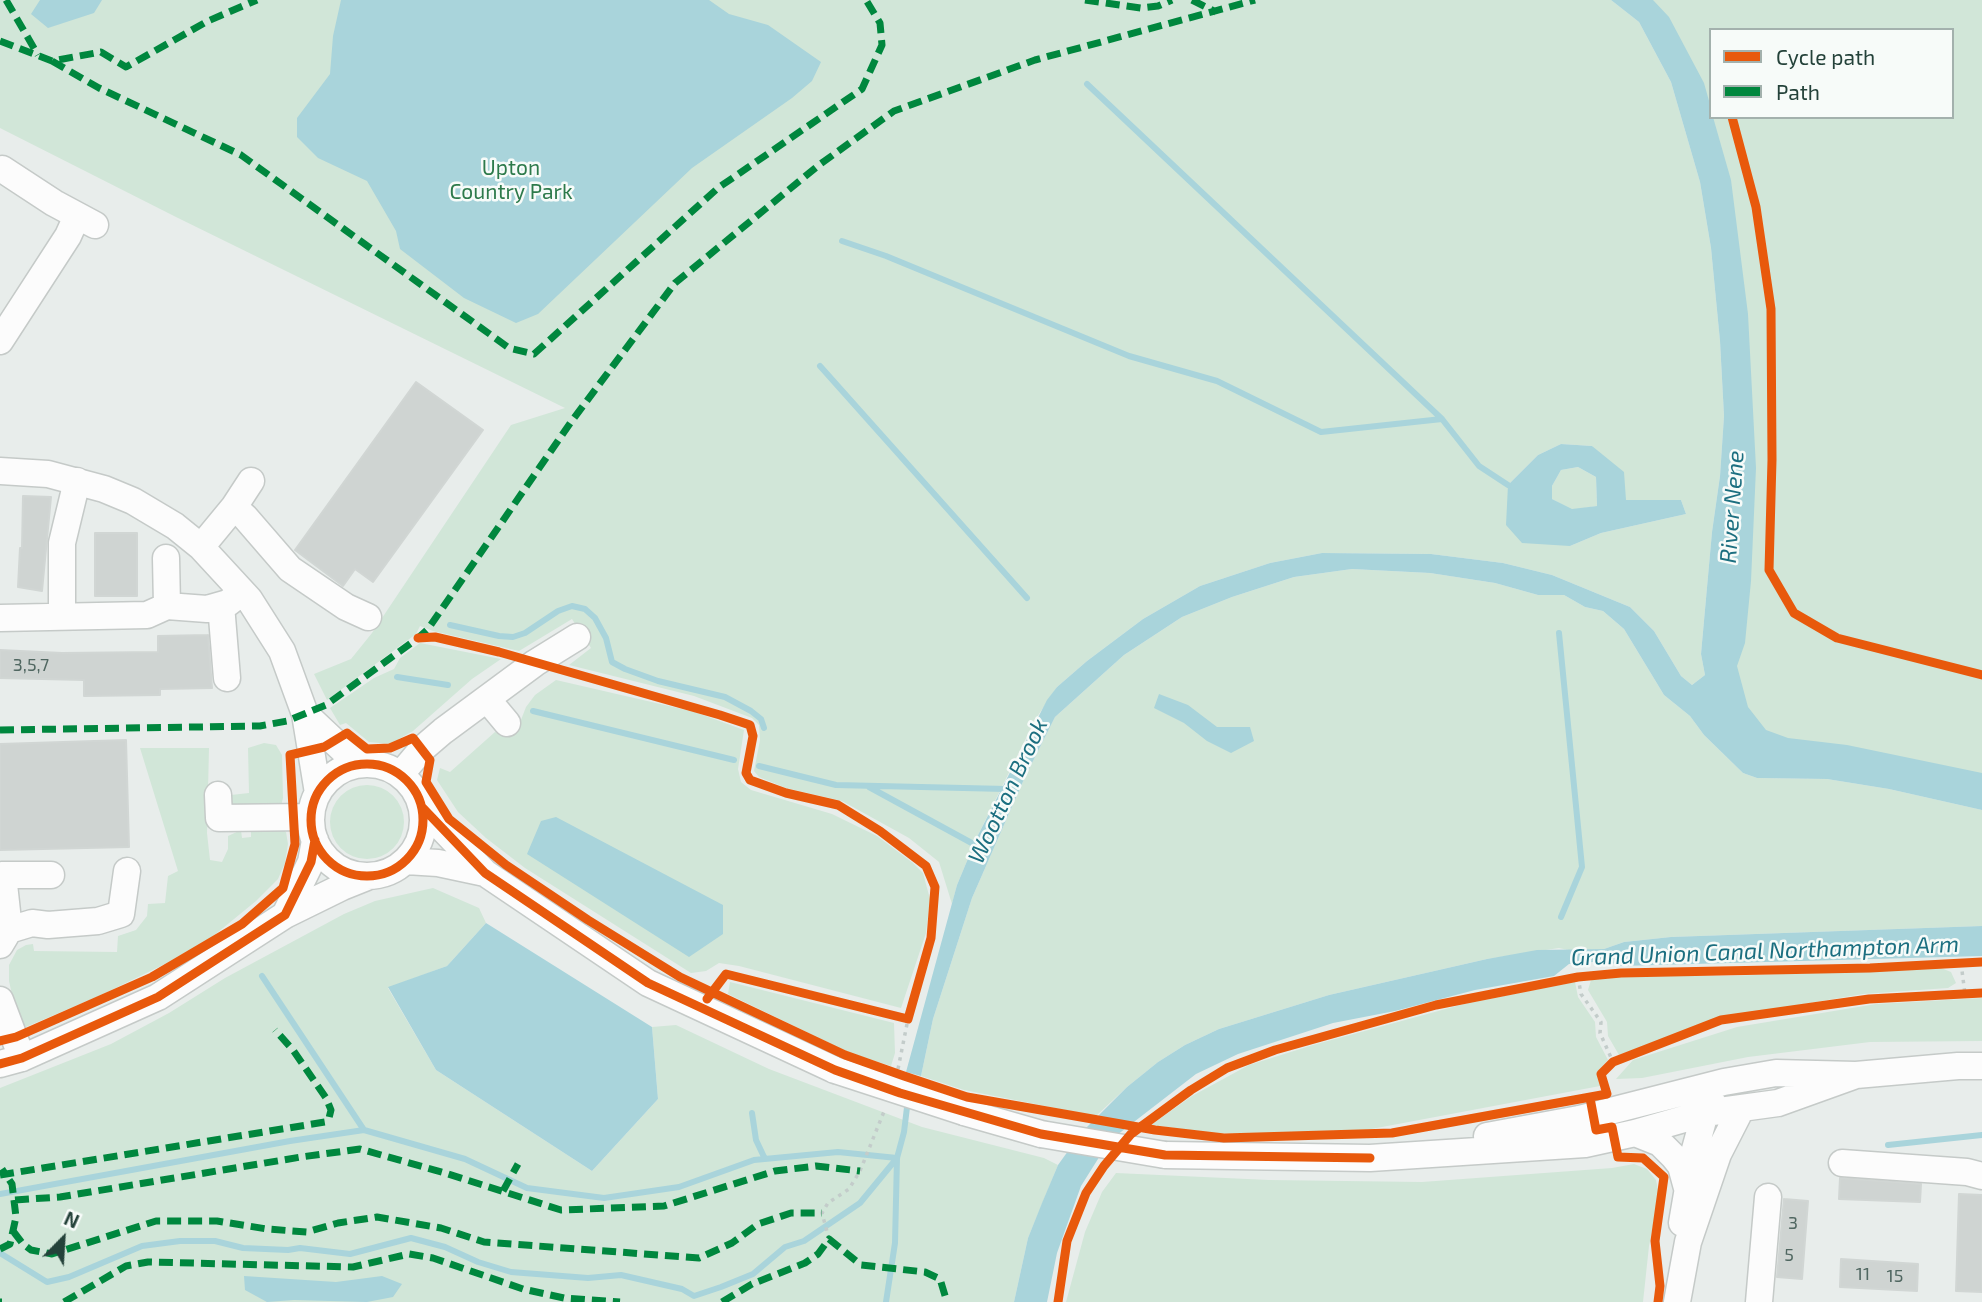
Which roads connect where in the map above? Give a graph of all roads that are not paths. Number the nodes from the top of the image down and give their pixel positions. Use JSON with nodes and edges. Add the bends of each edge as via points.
{"nodes":[{"id":1,"x":2,"y":169,"type":"dead end"},
{"id":2,"x":0,"y":341,"type":"edge"},
{"id":3,"x":0,"y":471,"type":"edge"},
{"id":4,"x":77,"y":481,"type":"junction"},
{"id":5,"x":251,"y":481,"type":"dead end"},
{"id":6,"x":234,"y":507,"type":"junction"},
{"id":7,"x":201,"y":547,"type":"junction"},
{"id":8,"x":166,"y":558,"type":"dead end"},
{"id":9,"x":231,"y":599,"type":"junction"},
{"id":10,"x":167,"y":606,"type":"junction"},
{"id":11,"x":357,"y":612,"type":"dead end"},
{"id":12,"x":62,"y":616,"type":"junction"},
{"id":13,"x":0,"y":618,"type":"edge"},
{"id":14,"x":577,"y":637,"type":"dead end"},
{"id":15,"x":227,"y":678,"type":"dead end"},
{"id":16,"x":487,"y":699,"type":"junction"},
{"id":17,"x":306,"y":715,"type":"junction"},
{"id":18,"x":507,"y":723,"type":"dead end"},
{"id":19,"x":357,"y":763,"type":"junction"},
{"id":20,"x":401,"y":774,"type":"junction"},
{"id":21,"x":218,"y":795,"type":"dead end"},
{"id":22,"x":422,"y":807,"type":"junction"},
{"id":23,"x":314,"y":817,"type":"junction"},
{"id":24,"x":407,"y":861,"type":"junction"},
{"id":25,"x":127,"y":871,"type":"dead end"},
{"id":26,"x":485,"y":873,"type":"junction"},
{"id":27,"x":51,"y":875,"type":"dead end"},
{"id":28,"x":367,"y":877,"type":"junction"},
{"id":29,"x":285,"y":915,"type":"junction"},
{"id":30,"x":4,"y":938,"type":"edge"},
{"id":31,"x":0,"y":1000,"type":"edge"},
{"id":32,"x":11,"y":1061,"type":"edge"},
{"id":33,"x":1982,"y":1066,"type":"edge"},
{"id":34,"x":1856,"y":1075,"type":"junction"},
{"id":35,"x":1724,"y":1082,"type":"junction"},
{"id":36,"x":1741,"y":1110,"type":"junction"},
{"id":37,"x":1705,"y":1113,"type":"junction"},
{"id":38,"x":1636,"y":1133,"type":"junction"},
{"id":39,"x":1370,"y":1158,"type":"junction"},
{"id":40,"x":1842,"y":1163,"type":"dead end"},
{"id":41,"x":1982,"y":1176,"type":"edge"},
{"id":42,"x":1687,"y":1188,"type":"junction"},
{"id":43,"x":1768,"y":1198,"type":"dead end"},
{"id":44,"x":1688,"y":1242,"type":"junction"},
{"id":45,"x":1678,"y":1302,"type":"edge"},
{"id":46,"x":1759,"y":1302,"type":"edge"}],
"edges":[{"from":1,"to":2,"type":"street","via":[[86,220],[68,236]]},
{"from":3,"to":4,"type":"street"},
{"from":4,"to":7,"type":"street","via":[[133,501]]},
{"from":4,"to":12,"type":"street","via":[[62,543]]},
{"from":5,"to":6,"type":"street"},
{"from":6,"to":7,"type":"street"},
{"from":6,"to":11,"type":"street","via":[[290,569]]},
{"from":7,"to":9,"type":"street"},
{"from":8,"to":10,"type":"street"},
{"from":9,"to":10,"type":"street","via":[[207,609]]},
{"from":9,"to":15,"type":"street"},
{"from":9,"to":17,"type":"street","via":[[282,651]]},
{"from":10,"to":12,"type":"street","via":[[147,615]]},
{"from":12,"to":13,"type":"street"},
{"from":14,"to":16,"type":"street"},
{"from":16,"to":18,"type":"street"},
{"from":16,"to":20,"type":"street","via":[[422,749]]},
{"from":17,"to":19,"type":"street"},
{"from":17,"to":23,"type":"street"},
{"from":19,"to":20,"type":"street"},
{"from":19,"to":23,"type":"street","via":[[327,780]]},
{"from":20,"to":22,"type":"street"},
{"from":21,"to":23,"type":"street","via":[[219,818]]},
{"from":22,"to":24,"type":"street","via":[[424,827]]},
{"from":22,"to":26,"type":"street"},
{"from":23,"to":28,"type":"street","via":[[320,852],[330,863]]},
{"from":23,"to":29,"type":"street","via":[[311,862]]},
{"from":24,"to":26,"type":"street"},
{"from":24,"to":28,"type":"street","via":[[382,875]]},
{"from":25,"to":30,"type":"street","via":[[121,914],[98,921],[32,923]]},
{"from":26,"to":39,"type":"street","bridge":true,"via":[[648,983],[835,1070],[964,1112],[1041,1134],[1166,1155]]},
{"from":27,"to":30,"type":"street","via":[[3,875]]},
{"from":28,"to":29,"type":"street"},
{"from":29,"to":32,"type":"street","via":[[158,997]]},
{"from":31,"to":32,"type":"street"},
{"from":33,"to":34,"type":"street"},
{"from":34,"to":35,"type":"street","via":[[1776,1073]]},
{"from":34,"to":36,"type":"street","via":[[1778,1103]]},
{"from":35,"to":37,"type":"street"},
{"from":35,"to":39,"type":"street","via":[[1579,1119]]},
{"from":36,"to":37,"type":"street"},
{"from":36,"to":44,"type":"street","via":[[1718,1154]]},
{"from":37,"to":38,"type":"street"},
{"from":37,"to":42,"type":"street"},
{"from":38,"to":39,"type":"street","via":[[1585,1144]]},
{"from":38,"to":42,"type":"street","via":[[1660,1143],[1673,1156]]},
{"from":40,"to":41,"type":"street"},
{"from":42,"to":44,"type":"street","via":[[1682,1223]]},
{"from":43,"to":46,"type":"street"},
{"from":44,"to":45,"type":"street"}]}
